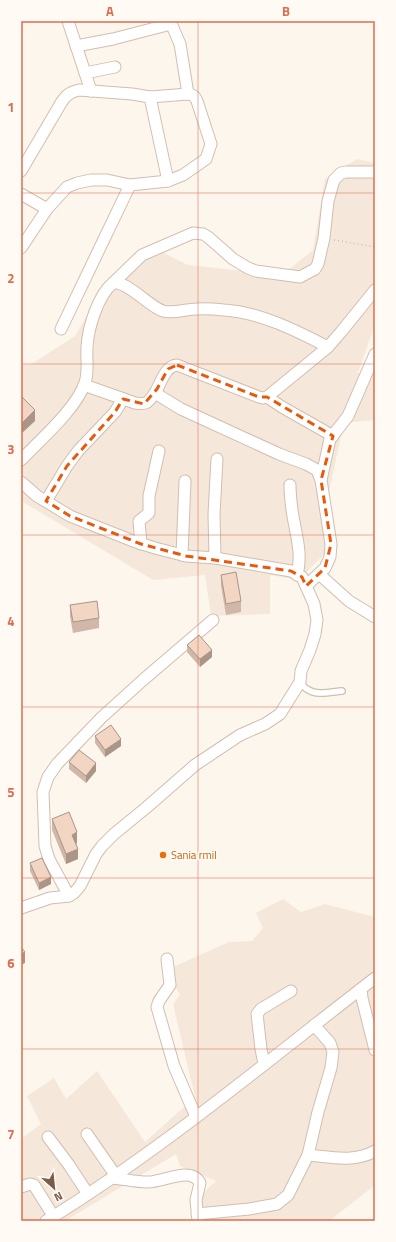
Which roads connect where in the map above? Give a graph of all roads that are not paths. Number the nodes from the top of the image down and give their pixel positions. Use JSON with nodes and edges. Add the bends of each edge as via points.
{"nodes":[{"id":1,"x":68,"y":21,"type":"edge"},
{"id":2,"x":171,"y":22,"type":"edge"},
{"id":3,"x":76,"y":46,"type":"junction"},
{"id":4,"x":115,"y":67,"type":"dead end"},
{"id":5,"x":85,"y":73,"type":"junction"},
{"id":6,"x":91,"y":92,"type":"junction"},
{"id":7,"x":188,"y":94,"type":"junction"},
{"id":8,"x":150,"y":96,"type":"junction"},
{"id":9,"x":21,"y":171,"type":"edge"},
{"id":10,"x":375,"y":172,"type":"edge"},
{"id":11,"x":168,"y":181,"type":"junction"},
{"id":12,"x":130,"y":185,"type":"junction"},
{"id":13,"x":21,"y":194,"type":"edge"},
{"id":14,"x":47,"y":209,"type":"junction"},
{"id":15,"x":21,"y":248,"type":"edge"},
{"id":16,"x":113,"y":283,"type":"junction"},
{"id":17,"x":375,"y":290,"type":"edge"},
{"id":18,"x":61,"y":329,"type":"dead end"},
{"id":19,"x":328,"y":347,"type":"junction"},
{"id":20,"x":375,"y":354,"type":"edge"},
{"id":21,"x":84,"y":385,"type":"junction"},
{"id":22,"x":155,"y":393,"type":"junction"},
{"id":23,"x":267,"y":396,"type":"junction"},
{"id":24,"x":123,"y":399,"type":"junction"},
{"id":25,"x":333,"y":436,"type":"junction"},
{"id":26,"x":159,"y":451,"type":"dead end"},
{"id":27,"x":216,"y":459,"type":"dead end"},
{"id":28,"x":21,"y":460,"type":"edge"},
{"id":29,"x":321,"y":480,"type":"junction"},
{"id":30,"x":185,"y":481,"type":"dead end"},
{"id":31,"x":21,"y":482,"type":"edge"},
{"id":32,"x":290,"y":486,"type":"dead end"},
{"id":33,"x":46,"y":501,"type":"junction"},
{"id":34,"x":141,"y":544,"type":"junction"},
{"id":35,"x":182,"y":555,"type":"junction"},
{"id":36,"x":215,"y":558,"type":"junction"},
{"id":37,"x":319,"y":574,"type":"junction"},
{"id":38,"x":297,"y":575,"type":"junction"},
{"id":39,"x":306,"y":586,"type":"junction"},
{"id":40,"x":375,"y":616,"type":"edge"},
{"id":41,"x":213,"y":620,"type":"dead end"},
{"id":42,"x":300,"y":682,"type":"junction"},
{"id":43,"x":342,"y":691,"type":"dead end"},
{"id":44,"x":69,"y":896,"type":"junction"},
{"id":45,"x":21,"y":908,"type":"edge"},
{"id":46,"x":167,"y":959,"type":"dead end"},
{"id":47,"x":375,"y":978,"type":"edge"},
{"id":48,"x":361,"y":989,"type":"junction"},
{"id":49,"x":291,"y":991,"type":"dead end"},
{"id":50,"x":314,"y":1025,"type":"junction"},
{"id":51,"x":375,"y":1050,"type":"edge"},
{"id":52,"x":264,"y":1064,"type":"junction"},
{"id":53,"x":196,"y":1117,"type":"junction"},
{"id":54,"x":87,"y":1134,"type":"dead end"},
{"id":55,"x":48,"y":1137,"type":"dead end"},
{"id":56,"x":375,"y":1151,"type":"edge"},
{"id":57,"x":308,"y":1155,"type":"junction"},
{"id":58,"x":114,"y":1177,"type":"junction"},
{"id":59,"x":21,"y":1187,"type":"edge"},
{"id":60,"x":88,"y":1194,"type":"junction"},
{"id":61,"x":198,"y":1217,"type":"edge"},
{"id":62,"x":50,"y":1219,"type":"edge"}],
"edges":[{"from":1,"to":3,"type":"street"},
{"from":2,"to":3,"type":"street","via":[[119,38]]},
{"from":2,"to":7,"type":"street","via":[[180,44]]},
{"from":3,"to":5,"type":"street"},
{"from":4,"to":5,"type":"street"},
{"from":5,"to":6,"type":"street"},
{"from":6,"to":8,"type":"street"},
{"from":6,"to":9,"type":"street","via":[[74,91],[65,97]]},
{"from":7,"to":8,"type":"street"},
{"from":7,"to":11,"type":"street","via":[[195,97],[211,144],[206,159],[183,175]]},
{"from":8,"to":11,"type":"street"},
{"from":10,"to":16,"type":"street","via":[[346,172],[334,180],[318,264],[315,269],[300,277],[248,268],[199,233],[142,255]]},
{"from":11,"to":12,"type":"street"},
{"from":12,"to":14,"type":"street","via":[[99,180],[77,183],[67,187]]},
{"from":12,"to":18,"type":"street"},
{"from":13,"to":14,"type":"street"},
{"from":14,"to":15,"type":"street"},
{"from":16,"to":19,"type":"street","via":[[121,284],[162,311],[196,309],[242,313],[297,331]]},
{"from":16,"to":21,"type":"street","via":[[106,290],[93,315]]},
{"from":17,"to":19,"type":"street"},
{"from":19,"to":23,"type":"street"},
{"from":20,"to":25,"type":"street","via":[[348,416]]},
{"from":21,"to":24,"type":"street"},
{"from":21,"to":28,"type":"street","via":[[74,404]]},
{"from":22,"to":23,"type":"street","via":[[168,369],[177,365],[259,397]]},
{"from":22,"to":24,"type":"street","via":[[144,404]]},
{"from":22,"to":29,"type":"street","via":[[214,425],[313,467]]},
{"from":23,"to":25,"type":"street"},
{"from":24,"to":33,"type":"street","via":[[115,412],[66,466]]},
{"from":25,"to":29,"type":"street","via":[[330,439]]},
{"from":26,"to":34,"type":"street","via":[[149,496],[149,513],[139,521]]},
{"from":27,"to":36,"type":"street"},
{"from":29,"to":37,"type":"street","via":[[331,544],[330,558]]},
{"from":30,"to":35,"type":"street"},
{"from":31,"to":33,"type":"street","via":[[36,496]]},
{"from":32,"to":38,"type":"street","via":[[300,564]]},
{"from":33,"to":34,"type":"street","via":[[70,516]]},
{"from":34,"to":35,"type":"street"},
{"from":35,"to":36,"type":"street"},
{"from":36,"to":38,"type":"street","via":[[291,571]]},
{"from":37,"to":39,"type":"street"},
{"from":37,"to":40,"type":"street","via":[[349,601]]},
{"from":38,"to":39,"type":"street","via":[[302,577]]},
{"from":39,"to":42,"type":"street","via":[[314,604],[317,620]]},
{"from":41,"to":44,"type":"street","via":[[101,718],[72,747],[48,777],[43,792],[45,846],[49,859]]},
{"from":42,"to":43,"type":"lane","via":[[312,691]]},
{"from":42,"to":44,"type":"street","via":[[280,714],[240,735],[191,768],[114,834],[96,854],[77,890]]},
{"from":44,"to":45,"type":"street","via":[[50,898]]},
{"from":46,"to":53,"type":"street","via":[[170,984],[157,1007],[174,1066]]},
{"from":47,"to":48,"type":"street"},
{"from":48,"to":50,"type":"street"},
{"from":48,"to":51,"type":"street"},
{"from":49,"to":52,"type":"street","via":[[257,1014]]},
{"from":50,"to":52,"type":"street"},
{"from":50,"to":57,"type":"street","via":[[330,1043],[333,1052]]},
{"from":52,"to":53,"type":"street"},
{"from":53,"to":58,"type":"street"},
{"from":54,"to":58,"type":"street"},
{"from":55,"to":60,"type":"street"},
{"from":56,"to":57,"type":"street","via":[[357,1158]]},
{"from":57,"to":61,"type":"street","via":[[288,1195],[277,1204]]},
{"from":58,"to":60,"type":"street"},
{"from":58,"to":61,"type":"street","via":[[147,1182],[178,1176],[195,1177],[200,1184],[196,1200]]},
{"from":59,"to":62,"type":"street","via":[[34,1185]]},
{"from":60,"to":62,"type":"street"}]}
